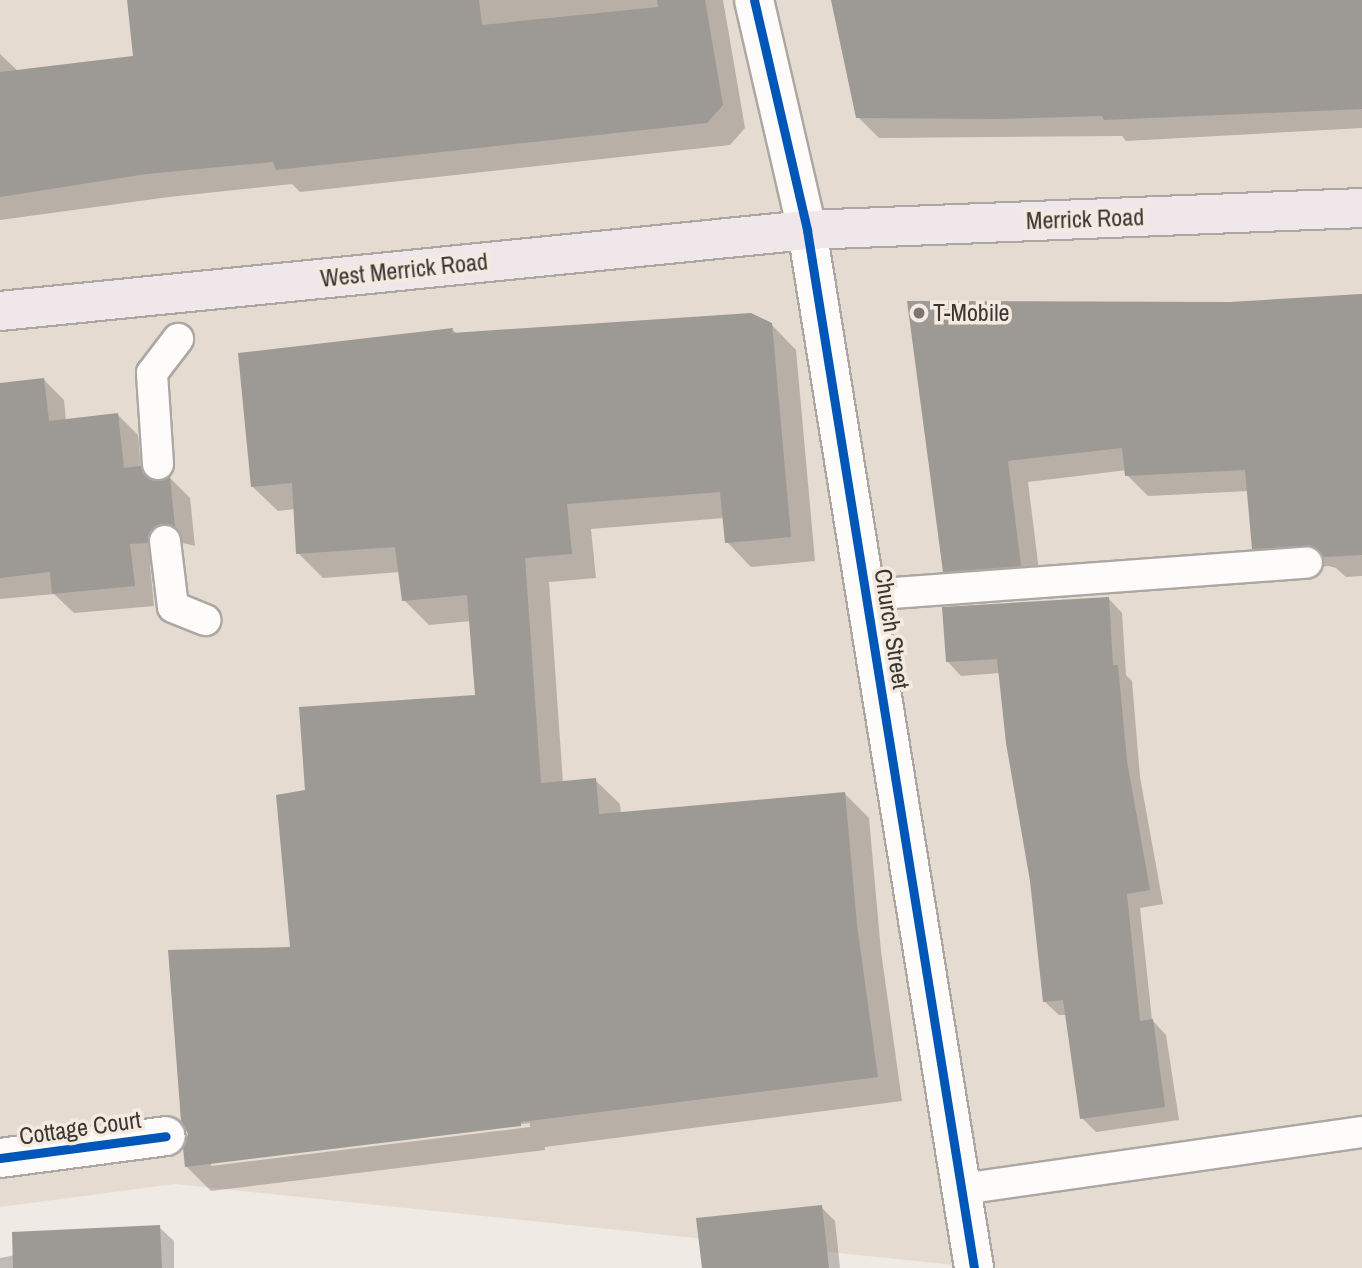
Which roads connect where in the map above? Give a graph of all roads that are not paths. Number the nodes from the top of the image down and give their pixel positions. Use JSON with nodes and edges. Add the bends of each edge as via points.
{"nodes":[{"id":1,"x":754,"y":0,"type":"edge"},
{"id":2,"x":1362,"y":208,"type":"edge"},
{"id":3,"x":807,"y":230,"type":"junction"},
{"id":4,"x":0,"y":311,"type":"edge"},
{"id":5,"x":178,"y":339,"type":"dead end"},
{"id":6,"x":158,"y":464,"type":"dead end"},
{"id":7,"x":165,"y":541,"type":"dead end"},
{"id":8,"x":1307,"y":563,"type":"dead end"},
{"id":9,"x":866,"y":595,"type":"junction"},
{"id":10,"x":205,"y":620,"type":"dead end"},
{"id":11,"x":1362,"y":1132,"type":"edge"},
{"id":12,"x":166,"y":1136,"type":"dead end"},
{"id":13,"x":0,"y":1158,"type":"edge"},
{"id":14,"x":962,"y":1189,"type":"junction"},
{"id":15,"x":974,"y":1268,"type":"edge"}],
"edges":[{"from":1,"to":3,"type":"street","name":"Church Street"},
{"from":2,"to":3,"type":"main road","name":"Merrick Road"},
{"from":3,"to":4,"type":"main road","name":"West Merrick Road"},
{"from":3,"to":9,"type":"street","name":"Church Street"},
{"from":5,"to":6,"type":"lane","via":[[152,373]]},
{"from":7,"to":10,"type":"lane","via":[[173,607]]},
{"from":8,"to":9,"type":"lane"},
{"from":9,"to":14,"type":"street","name":"Church Street"},
{"from":11,"to":14,"type":"lane"},
{"from":12,"to":13,"type":"street","name":"Cottage Court"},
{"from":14,"to":15,"type":"street","name":"Church Street"}]}
